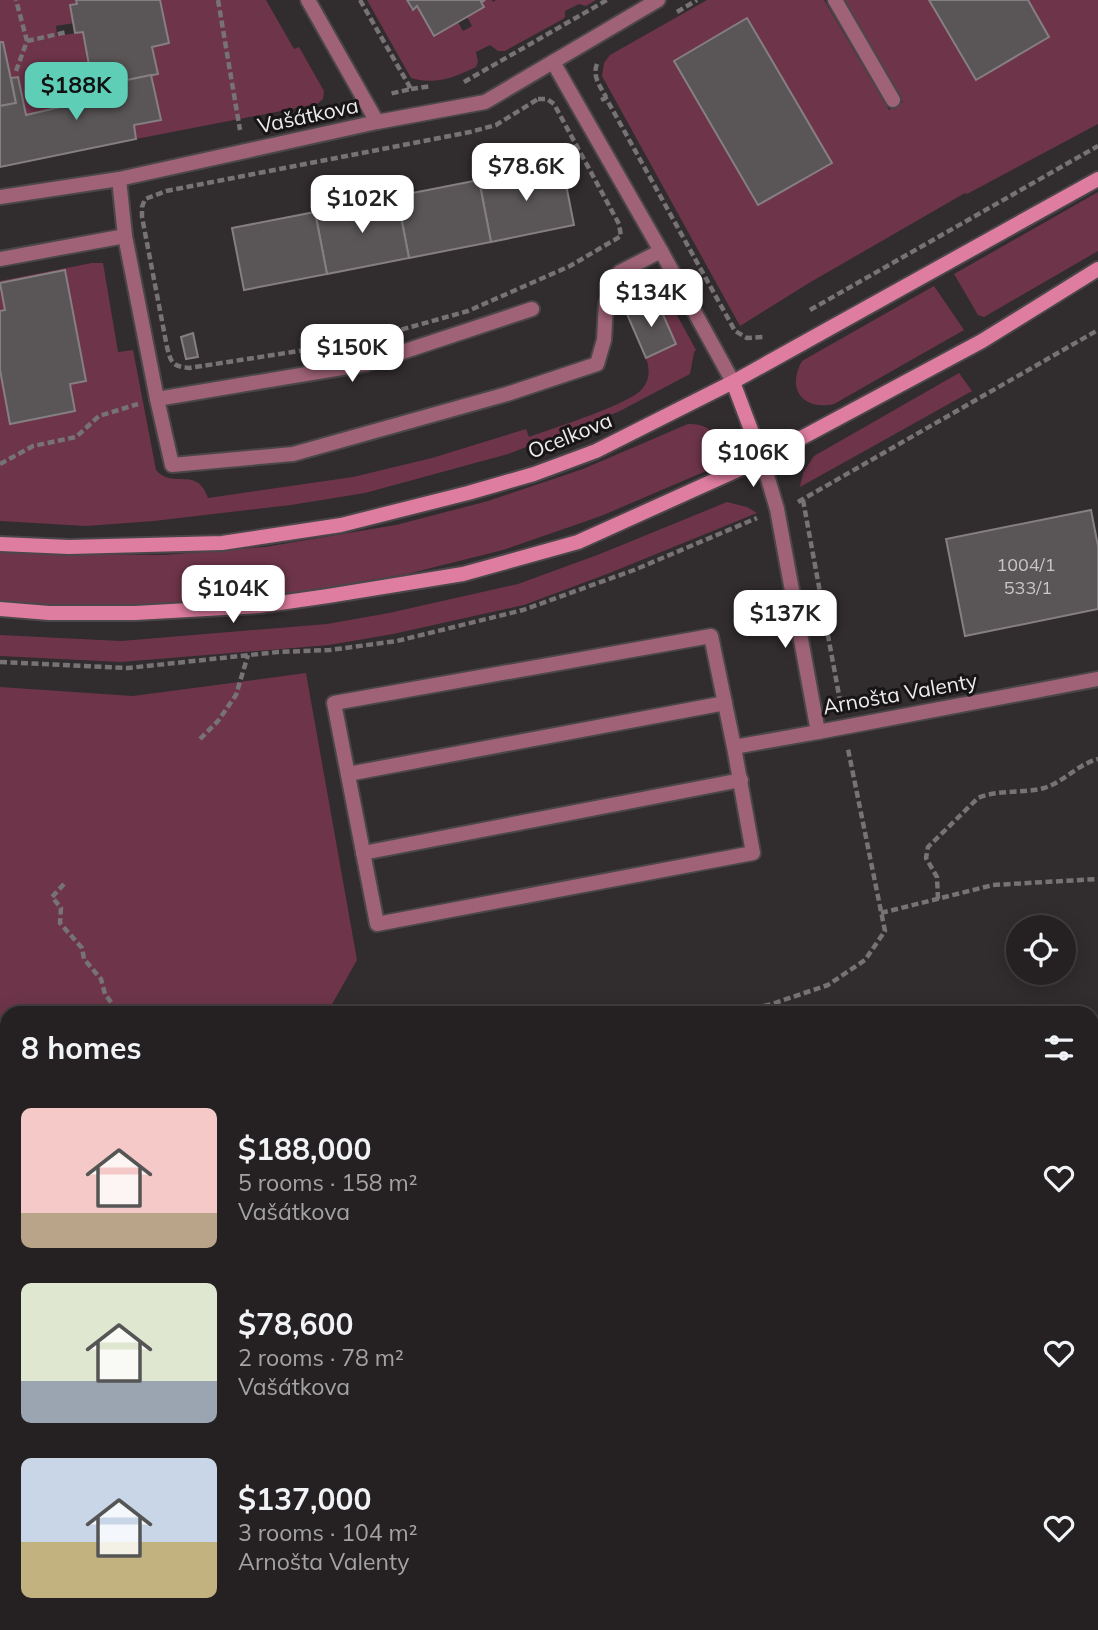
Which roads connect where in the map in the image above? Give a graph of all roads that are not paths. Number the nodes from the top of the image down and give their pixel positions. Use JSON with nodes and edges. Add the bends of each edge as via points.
{"nodes":[{"id":1,"x":308,"y":0,"type":"edge"},
{"id":2,"x":658,"y":0,"type":"edge"},
{"id":3,"x":835,"y":0,"type":"edge"},
{"id":4,"x":553,"y":62,"type":"junction"},
{"id":5,"x":893,"y":100,"type":"dead end"},
{"id":6,"x":377,"y":122,"type":"junction"},
{"id":7,"x":120,"y":179,"type":"junction"},
{"id":8,"x":1098,"y":179,"type":"edge"},
{"id":9,"x":0,"y":197,"type":"edge"},
{"id":10,"x":125,"y":236,"type":"junction"},
{"id":11,"x":661,"y":251,"type":"junction"},
{"id":12,"x":0,"y":259,"type":"edge"},
{"id":13,"x":1098,"y":269,"type":"edge"},
{"id":14,"x":532,"y":309,"type":"dead end"},
{"id":15,"x":733,"y":382,"type":"junction"},
{"id":16,"x":157,"y":398,"type":"junction"},
{"id":17,"x":762,"y":459,"type":"junction"},
{"id":18,"x":0,"y":544,"type":"edge"},
{"id":19,"x":0,"y":609,"type":"edge"},
{"id":20,"x":1098,"y":678,"type":"edge"},
{"id":21,"x":725,"y":704,"type":"junction"},
{"id":22,"x":818,"y":732,"type":"junction"},
{"id":23,"x":734,"y":747,"type":"junction"},
{"id":24,"x":348,"y":774,"type":"junction"},
{"id":25,"x":741,"y":780,"type":"junction"},
{"id":26,"x":363,"y":853,"type":"junction"}],
"edges":[{"from":1,"to":6,"type":"street"},
{"from":2,"to":4,"type":"street","name":"Vašátkova"},
{"from":3,"to":5,"type":"street"},
{"from":4,"to":6,"type":"street","name":"Vašátkova","via":[[485,102]]},
{"from":4,"to":11,"type":"street"},
{"from":6,"to":7,"type":"street","name":"Vašátkova"},
{"from":7,"to":9,"type":"street","name":"Vašátkova"},
{"from":7,"to":10,"type":"street"},
{"from":8,"to":15,"type":"street","name":"Ocelkova"},
{"from":10,"to":12,"type":"street"},
{"from":10,"to":16,"type":"street"},
{"from":11,"to":15,"type":"street"},
{"from":11,"to":16,"type":"street","via":[[620,272],[606,304],[597,364],[508,394],[293,454],[172,465]]},
{"from":13,"to":17,"type":"street","via":[[982,341]]},
{"from":14,"to":16,"type":"street","via":[[366,364]]},
{"from":15,"to":17,"type":"street"},
{"from":15,"to":18,"type":"street","name":"Ocelkova","via":[[596,451],[534,474],[341,525],[222,543]]},
{"from":17,"to":19,"type":"street","via":[[578,542],[463,574],[259,606],[135,613]]},
{"from":17,"to":22,"type":"street","name":"Arnošta Valenty","via":[[778,509]]},
{"from":20,"to":22,"type":"street","name":"Arnošta Valenty"},
{"from":21,"to":23,"type":"street"},
{"from":21,"to":24,"type":"street"},
{"from":21,"to":24,"type":"street","via":[[710,636],[334,704]]},
{"from":22,"to":23,"type":"street"},
{"from":23,"to":25,"type":"street"},
{"from":24,"to":26,"type":"street"},
{"from":25,"to":26,"type":"street"},
{"from":25,"to":26,"type":"street","via":[[753,853],[377,924]]}]}
